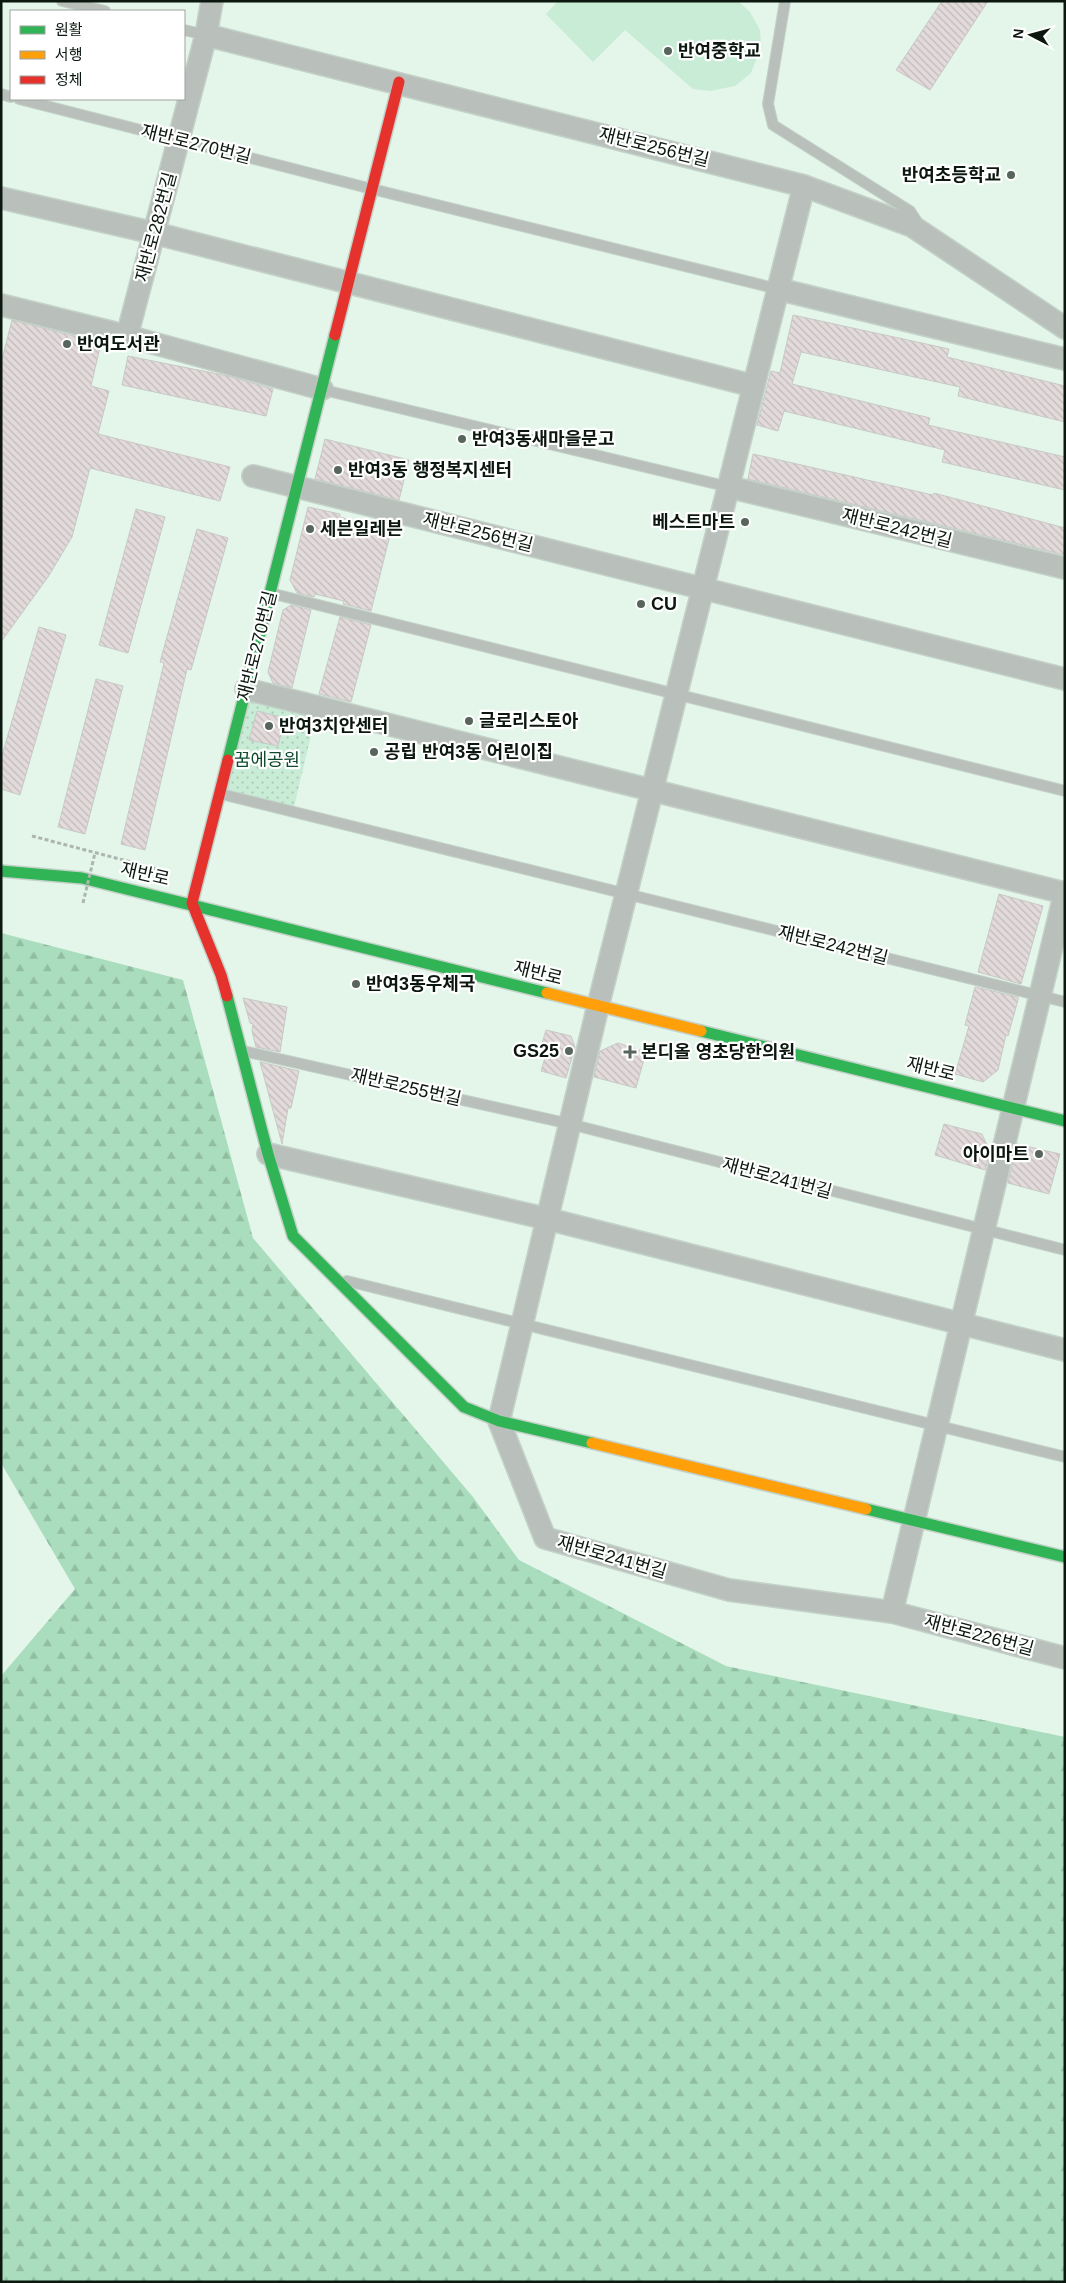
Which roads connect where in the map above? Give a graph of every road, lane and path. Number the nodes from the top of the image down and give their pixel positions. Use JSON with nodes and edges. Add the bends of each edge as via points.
{"nodes":[{"id":1,"x":62,"y":1,"type":"edge"},
{"id":2,"x":212,"y":1,"type":"edge"},
{"id":3,"x":785,"y":1,"type":"edge"},
{"id":4,"x":101,"y":10,"type":"edge"},
{"id":5,"x":185,"y":30,"type":"edge"},
{"id":6,"x":206,"y":35,"type":"junction"},
{"id":7,"x":399,"y":82,"type":"junction"},
{"id":8,"x":23,"y":100,"type":"edge"},
{"id":9,"x":179,"y":139,"type":"junction"},
{"id":10,"x":804,"y":186,"type":"junction"},
{"id":11,"x":372,"y":189,"type":"junction"},
{"id":12,"x":1,"y":198,"type":"edge"},
{"id":13,"x":154,"y":233,"type":"junction"},
{"id":14,"x":925,"y":234,"type":"junction"},
{"id":15,"x":348,"y":284,"type":"junction"},
{"id":16,"x":778,"y":289,"type":"junction"},
{"id":17,"x":1,"y":306,"type":"edge"},
{"id":18,"x":1065,"y":328,"type":"edge"},
{"id":19,"x":127,"y":336,"type":"junction"},
{"id":20,"x":1065,"y":359,"type":"edge"},
{"id":21,"x":754,"y":386,"type":"junction"},
{"id":22,"x":322,"y":389,"type":"junction"},
{"id":23,"x":253,"y":476,"type":"dead end"},
{"id":24,"x":297,"y":487,"type":"junction"},
{"id":25,"x":729,"y":487,"type":"junction"},
{"id":26,"x":1065,"y":568,"type":"edge"},
{"id":27,"x":704,"y":587,"type":"junction"},
{"id":28,"x":270,"y":592,"type":"junction"},
{"id":29,"x":1065,"y":679,"type":"edge"},
{"id":30,"x":246,"y":688,"type":"junction"},
{"id":31,"x":677,"y":694,"type":"junction"},
{"id":32,"x":653,"y":790,"type":"junction"},
{"id":33,"x":1065,"y":790,"type":"edge"},
{"id":34,"x":219,"y":793,"type":"junction"},
{"id":35,"x":32,"y":836,"type":"dead end"},
{"id":36,"x":95,"y":853,"type":"junction"},
{"id":37,"x":1,"y":871,"type":"edge"},
{"id":38,"x":169,"y":872,"type":"dead end"},
{"id":39,"x":1065,"y":893,"type":"edge"},
{"id":40,"x":627,"y":894,"type":"junction"},
{"id":41,"x":83,"y":903,"type":"dead end"},
{"id":42,"x":192,"y":903,"type":"junction"},
{"id":43,"x":1040,"y":996,"type":"junction"},
{"id":44,"x":1065,"y":1002,"type":"edge"},
{"id":45,"x":598,"y":1006,"type":"junction"},
{"id":46,"x":242,"y":1051,"type":"junction"},
{"id":47,"x":1014,"y":1108,"type":"junction"},
{"id":48,"x":1065,"y":1121,"type":"edge"},
{"id":49,"x":570,"y":1124,"type":"junction"},
{"id":50,"x":268,"y":1154,"type":"junction"},
{"id":51,"x":548,"y":1219,"type":"junction"},
{"id":52,"x":984,"y":1231,"type":"junction"},
{"id":53,"x":1065,"y":1250,"type":"edge"},
{"id":54,"x":333,"y":1277,"type":"junction"},
{"id":55,"x":523,"y":1323,"type":"junction"},
{"id":56,"x":961,"y":1324,"type":"junction"},
{"id":57,"x":1065,"y":1350,"type":"edge"},
{"id":58,"x":499,"y":1420,"type":"junction"},
{"id":59,"x":937,"y":1426,"type":"junction"},
{"id":60,"x":1065,"y":1457,"type":"edge"},
{"id":61,"x":915,"y":1519,"type":"junction"},
{"id":62,"x":1065,"y":1557,"type":"edge"},
{"id":63,"x":892,"y":1612,"type":"junction"},
{"id":64,"x":1065,"y":1658,"type":"edge"}],
"edges":[{"from":1,"to":4,"type":"lane"},
{"from":2,"to":6,"type":"street","name":"재반로282번길"},
{"from":3,"to":14,"type":"lane","via":[[768,104],[773,125],[910,211]]},
{"from":5,"to":6,"type":"lane"},
{"from":6,"to":7,"type":"street"},
{"from":6,"to":9,"type":"street","name":"재반로282번길"},
{"from":7,"to":10,"type":"street","name":"재반로256번길"},
{"from":7,"to":11,"type":"street","name":"재반로270번길"},
{"from":8,"to":9,"type":"lane","name":"재반로270번길"},
{"from":9,"to":11,"type":"lane","name":"재반로270번길"},
{"from":9,"to":13,"type":"street","name":"재반로282번길"},
{"from":10,"to":14,"type":"street","via":[[912,226]]},
{"from":10,"to":16,"type":"street"},
{"from":11,"to":15,"type":"street","name":"재반로270번길"},
{"from":11,"to":16,"type":"lane"},
{"from":12,"to":13,"type":"street"},
{"from":13,"to":15,"type":"street"},
{"from":13,"to":19,"type":"street","name":"재반로282번길"},
{"from":14,"to":18,"type":"street"},
{"from":15,"to":21,"type":"street"},
{"from":15,"to":22,"type":"street","name":"재반로270번길"},
{"from":16,"to":20,"type":"street"},
{"from":16,"to":21,"type":"street"},
{"from":17,"to":19,"type":"street"},
{"from":19,"to":22,"type":"street"},
{"from":21,"to":25,"type":"street"},
{"from":22,"to":24,"type":"street","name":"재반로270번길"},
{"from":22,"to":25,"type":"lane"},
{"from":23,"to":24,"type":"street","name":"재반로256번길"},
{"from":24,"to":27,"type":"street","name":"재반로256번길"},
{"from":24,"to":28,"type":"street","name":"재반로270번길"},
{"from":25,"to":26,"type":"street","name":"재반로242번길"},
{"from":25,"to":27,"type":"street"},
{"from":27,"to":29,"type":"street"},
{"from":27,"to":31,"type":"street"},
{"from":28,"to":30,"type":"street","name":"재반로270번길"},
{"from":28,"to":31,"type":"lane"},
{"from":30,"to":32,"type":"street"},
{"from":30,"to":34,"type":"street","name":"재반로270번길"},
{"from":31,"to":32,"type":"street"},
{"from":31,"to":33,"type":"lane"},
{"from":32,"to":39,"type":"street"},
{"from":32,"to":40,"type":"street"},
{"from":34,"to":40,"type":"lane"},
{"from":34,"to":42,"type":"street","name":"재반로270번길"},
{"from":35,"to":36,"type":"path"},
{"from":36,"to":38,"type":"path"},
{"from":36,"to":41,"type":"path","bridge":true},
{"from":37,"to":42,"type":"street","name":"재반로","via":[[82,878]]},
{"from":39,"to":43,"type":"street"},
{"from":40,"to":43,"type":"lane","name":"재반로242번길"},
{"from":40,"to":45,"type":"street"},
{"from":42,"to":45,"type":"street","name":"재반로"},
{"from":42,"to":46,"type":"street","via":[[221,975]]},
{"from":43,"to":44,"type":"lane"},
{"from":43,"to":47,"type":"street"},
{"from":45,"to":47,"type":"street","name":"재반로"},
{"from":45,"to":49,"type":"street"},
{"from":46,"to":49,"type":"lane","name":"재반로255번길"},
{"from":46,"to":50,"type":"street"},
{"from":47,"to":48,"type":"street","name":"재반로"},
{"from":47,"to":52,"type":"street"},
{"from":49,"to":51,"type":"street"},
{"from":49,"to":52,"type":"lane","name":"재반로241번길"},
{"from":50,"to":51,"type":"street"},
{"from":50,"to":54,"type":"street","via":[[293,1236]]},
{"from":51,"to":55,"type":"street"},
{"from":51,"to":56,"type":"street"},
{"from":52,"to":53,"type":"lane"},
{"from":52,"to":56,"type":"street"},
{"from":54,"to":55,"type":"lane"},
{"from":54,"to":58,"type":"street","via":[[464,1407]]},
{"from":55,"to":58,"type":"street"},
{"from":55,"to":59,"type":"lane"},
{"from":56,"to":57,"type":"street"},
{"from":56,"to":59,"type":"street"},
{"from":58,"to":61,"type":"street"},
{"from":58,"to":63,"type":"street","name":"재반로241번길","via":[[545,1538],[729,1590]]},
{"from":59,"to":60,"type":"lane"},
{"from":59,"to":61,"type":"street"},
{"from":61,"to":62,"type":"street"},
{"from":61,"to":63,"type":"street"},
{"from":63,"to":64,"type":"street","name":"재반로226번길"}]}
